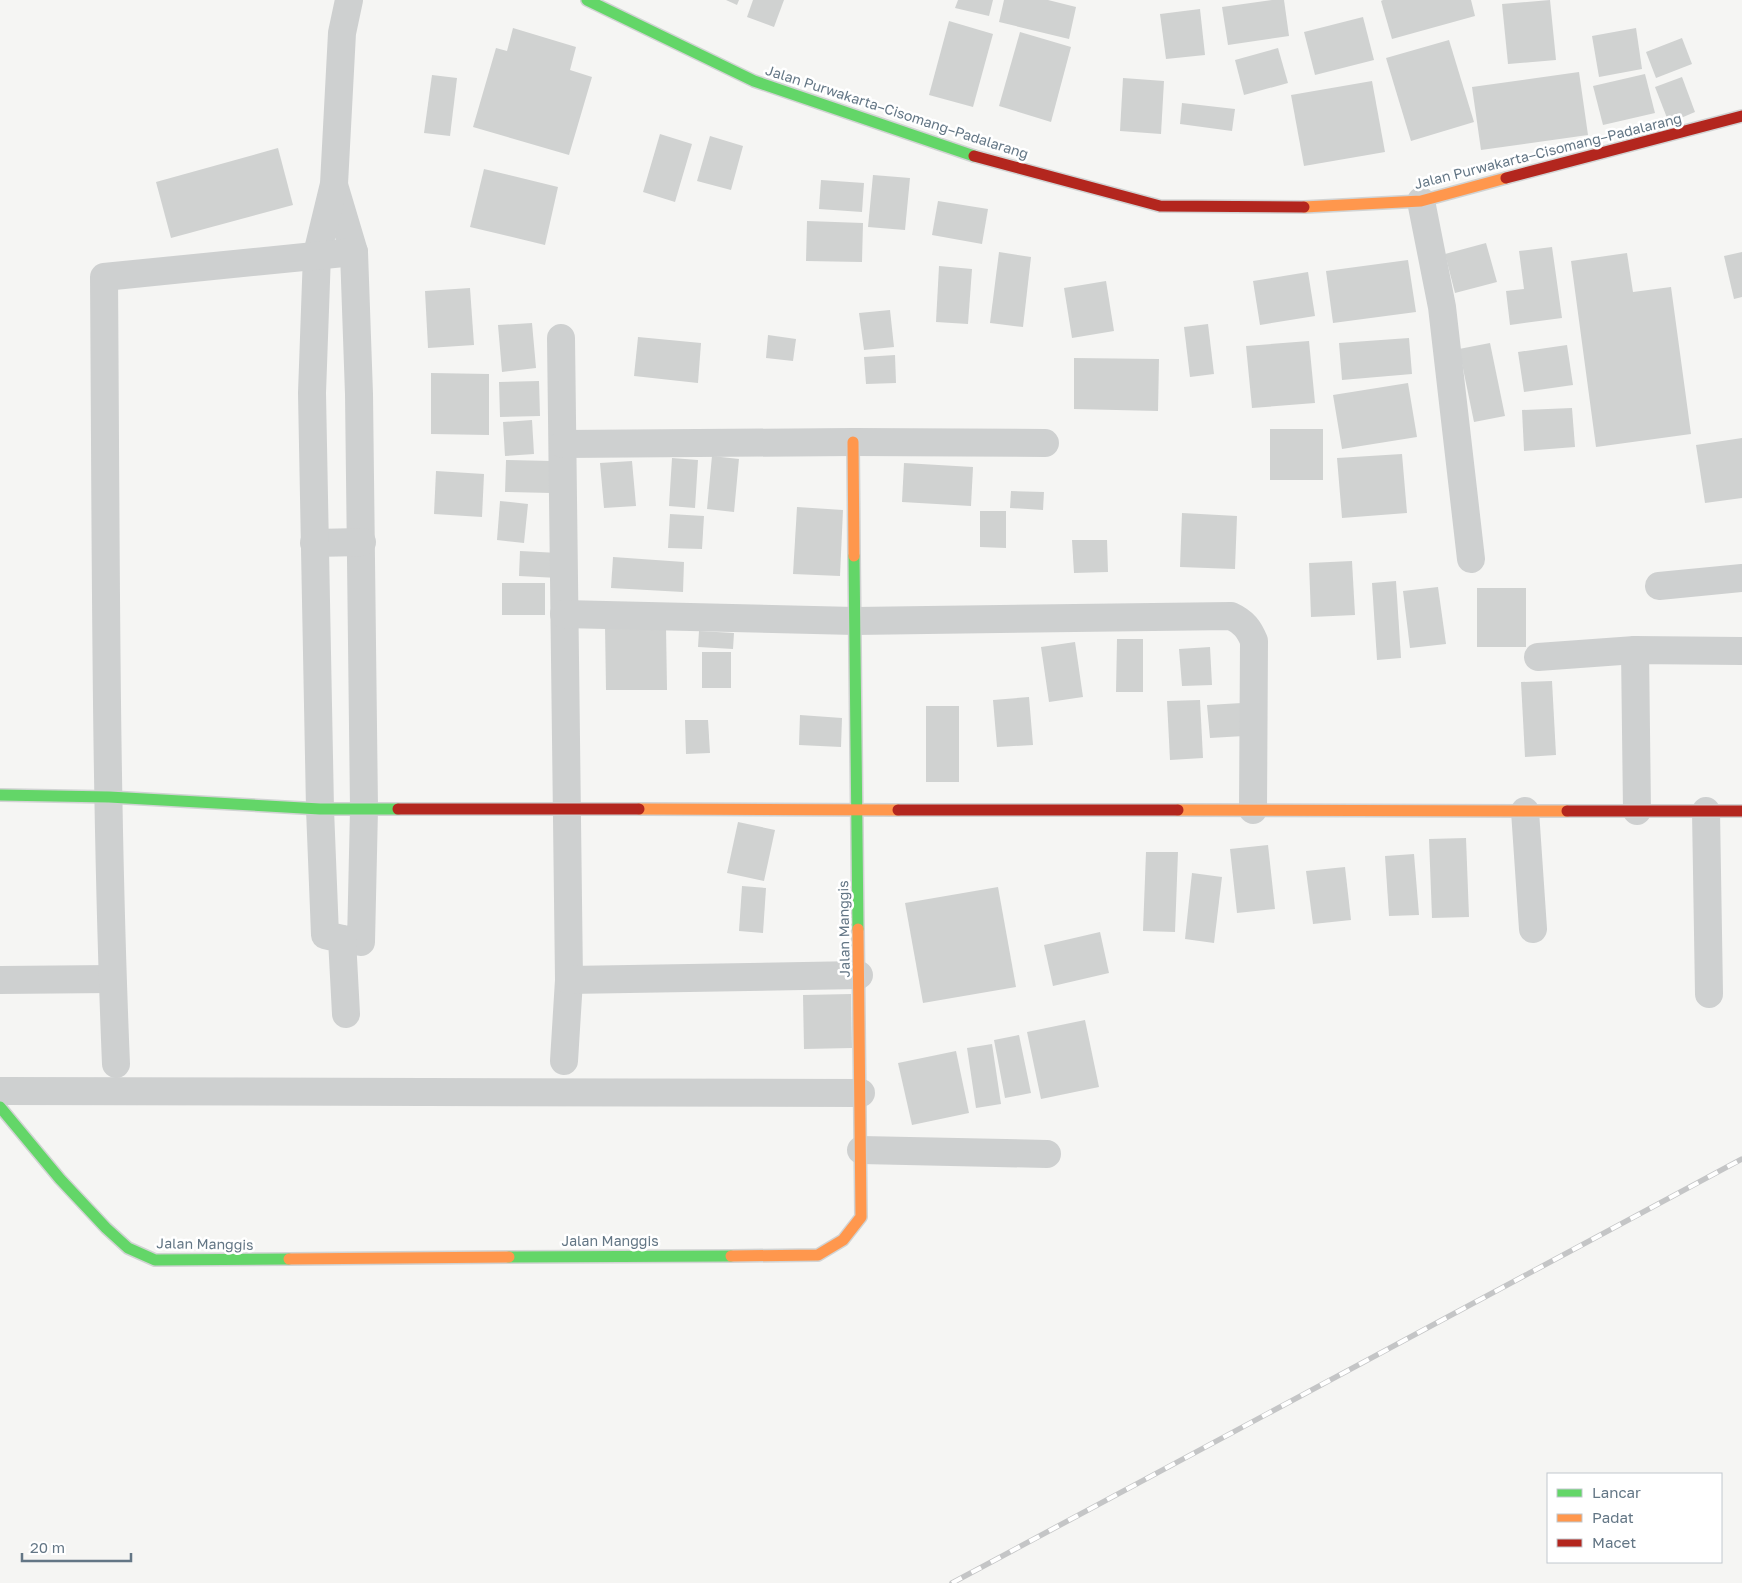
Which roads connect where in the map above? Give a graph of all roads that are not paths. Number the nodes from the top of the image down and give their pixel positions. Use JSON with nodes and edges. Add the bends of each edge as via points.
{"nodes":[{"id":1,"x":349,"y":0,"type":"edge"},
{"id":2,"x":587,"y":0,"type":"edge"},
{"id":3,"x":1742,"y":116,"type":"edge"},
{"id":4,"x":334,"y":184,"type":"junction"},
{"id":5,"x":1421,"y":201,"type":"junction"},
{"id":6,"x":354,"y":252,"type":"junction"},
{"id":7,"x":317,"y":254,"type":"junction"},
{"id":8,"x":561,"y":338,"type":"dead end"},
{"id":9,"x":853,"y":442,"type":"junction"},
{"id":10,"x":1045,"y":443,"type":"dead end"},
{"id":11,"x":562,"y":444,"type":"junction"},
{"id":12,"x":362,"y":542,"type":"junction"},
{"id":13,"x":314,"y":543,"type":"junction"},
{"id":14,"x":1471,"y":559,"type":"dead end"},
{"id":15,"x":1742,"y":578,"type":"edge"},
{"id":16,"x":1659,"y":586,"type":"dead end"},
{"id":17,"x":564,"y":614,"type":"junction"},
{"id":18,"x":855,"y":621,"type":"junction"},
{"id":19,"x":1635,"y":650,"type":"junction"},
{"id":20,"x":1742,"y":651,"type":"edge"},
{"id":21,"x":1538,"y":656,"type":"dead end"},
{"id":22,"x":0,"y":795,"type":"edge"},
{"id":23,"x":109,"y":797,"type":"junction"},
{"id":24,"x":364,"y":808,"type":"junction"},
{"id":25,"x":320,"y":809,"type":"junction"},
{"id":26,"x":567,"y":809,"type":"junction"},
{"id":27,"x":857,"y":809,"type":"junction"},
{"id":28,"x":1253,"y":810,"type":"junction"},
{"id":29,"x":1525,"y":811,"type":"junction"},
{"id":30,"x":1637,"y":811,"type":"junction"},
{"id":31,"x":1706,"y":811,"type":"junction"},
{"id":32,"x":1742,"y":811,"type":"edge"},
{"id":33,"x":1533,"y":929,"type":"dead end"},
{"id":34,"x":343,"y":939,"type":"junction"},
{"id":35,"x":859,"y":975,"type":"junction"},
{"id":36,"x":112,"y":979,"type":"junction"},
{"id":37,"x":0,"y":980,"type":"edge"},
{"id":38,"x":569,"y":980,"type":"junction"},
{"id":39,"x":1709,"y":994,"type":"dead end"},
{"id":40,"x":346,"y":1014,"type":"dead end"},
{"id":41,"x":564,"y":1061,"type":"dead end"},
{"id":42,"x":116,"y":1064,"type":"dead end"},
{"id":43,"x":0,"y":1091,"type":"edge"},
{"id":44,"x":861,"y":1093,"type":"junction"},
{"id":45,"x":0,"y":1107,"type":"edge"},
{"id":46,"x":861,"y":1150,"type":"junction"},
{"id":47,"x":1047,"y":1154,"type":"dead end"}],
"edges":[{"from":1,"to":4,"type":"street","via":[[342,32]]},
{"from":2,"to":5,"type":"main road","name":"Jalan Purwakarta–Cisomang–Padalarang","via":[[754,81],[988,161],[1160,206],[1294,208]]},
{"from":3,"to":5,"type":"main road","name":"Jalan Purwakarta–Cisomang–Padalarang"},
{"from":4,"to":6,"type":"street"},
{"from":4,"to":7,"type":"street"},
{"from":5,"to":14,"type":"street","via":[[1442,307]]},
{"from":6,"to":7,"type":"street"},
{"from":6,"to":12,"type":"street"},
{"from":7,"to":13,"type":"street","via":[[312,393]]},
{"from":7,"to":23,"type":"street","via":[[104,276]]},
{"from":8,"to":11,"type":"street"},
{"from":9,"to":10,"type":"street"},
{"from":9,"to":11,"type":"street"},
{"from":9,"to":18,"type":"main road","name":"Jalan Manggis"},
{"from":11,"to":17,"type":"street"},
{"from":12,"to":13,"type":"street"},
{"from":12,"to":24,"type":"street"},
{"from":13,"to":25,"type":"street"},
{"from":15,"to":16,"type":"street"},
{"from":17,"to":18,"type":"street"},
{"from":17,"to":26,"type":"street"},
{"from":18,"to":27,"type":"main road","name":"Jalan Manggis"},
{"from":18,"to":28,"type":"street","via":[[1231,616],[1240,620],[1254,641]]},
{"from":19,"to":20,"type":"street"},
{"from":19,"to":21,"type":"street"},
{"from":19,"to":30,"type":"street"},
{"from":22,"to":23,"type":"main road"},
{"from":23,"to":25,"type":"main road"},
{"from":23,"to":36,"type":"street"},
{"from":24,"to":25,"type":"main road"},
{"from":24,"to":26,"type":"main road"},
{"from":24,"to":34,"type":"street"},
{"from":25,"to":34,"type":"street"},
{"from":26,"to":27,"type":"main road"},
{"from":26,"to":38,"type":"street"},
{"from":27,"to":28,"type":"main road"},
{"from":27,"to":35,"type":"main road","name":"Jalan Manggis"},
{"from":28,"to":29,"type":"main road"},
{"from":29,"to":30,"type":"main road"},
{"from":29,"to":33,"type":"street"},
{"from":30,"to":31,"type":"main road"},
{"from":31,"to":32,"type":"main road"},
{"from":31,"to":39,"type":"street"},
{"from":34,"to":40,"type":"street"},
{"from":35,"to":38,"type":"street"},
{"from":35,"to":44,"type":"main road","name":"Jalan Manggis"},
{"from":36,"to":37,"type":"street"},
{"from":36,"to":42,"type":"street"},
{"from":38,"to":41,"type":"street"},
{"from":43,"to":44,"type":"street"},
{"from":44,"to":46,"type":"main road","name":"Jalan Manggis"},
{"from":45,"to":46,"type":"main road","name":"Jalan Manggis","via":[[106,1228],[128,1248],[155,1260],[818,1255],[836,1247],[851,1233],[861,1217]]},
{"from":46,"to":47,"type":"street"}]}
